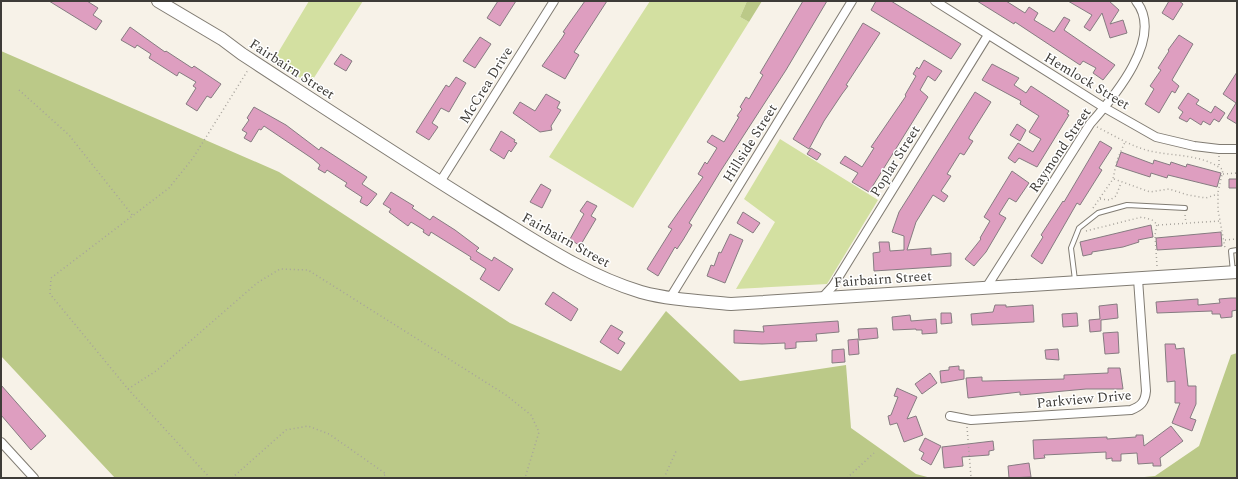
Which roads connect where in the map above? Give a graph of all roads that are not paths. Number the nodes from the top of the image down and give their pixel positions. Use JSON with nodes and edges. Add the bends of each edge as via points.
{"nodes":[{"id":1,"x":158,"y":1,"type":"edge"},
{"id":2,"x":554,"y":1,"type":"edge"},
{"id":3,"x":852,"y":1,"type":"edge"},
{"id":4,"x":935,"y":1,"type":"edge"},
{"id":5,"x":1137,"y":1,"type":"edge"},
{"id":6,"x":988,"y":35,"type":"junction"},
{"id":7,"x":1105,"y":108,"type":"junction"},
{"id":8,"x":1237,"y":149,"type":"edge"},
{"id":9,"x":440,"y":182,"type":"junction"},
{"id":10,"x":1184,"y":208,"type":"dead end"},
{"id":11,"x":1237,"y":250,"type":"edge"},
{"id":12,"x":1235,"y":272,"type":"edge"},
{"id":13,"x":1138,"y":279,"type":"junction"},
{"id":14,"x":1076,"y":283,"type":"junction"},
{"id":15,"x":986,"y":288,"type":"junction"},
{"id":16,"x":670,"y":298,"type":"junction"},
{"id":17,"x":822,"y":298,"type":"junction"},
{"id":18,"x":950,"y":416,"type":"dead end"},
{"id":19,"x":1,"y":442,"type":"edge"},
{"id":20,"x":34,"y":478,"type":"edge"}],
"edges":[{"from":1,"to":9,"type":"main road","name":"Fairbairn Street","via":[[222,39],[253,62]]},
{"from":2,"to":9,"type":"street","name":"McCrea Drive"},
{"from":3,"to":16,"type":"street","name":"Hillside Street"},
{"from":4,"to":6,"type":"street","name":"Hemlock Street"},
{"from":5,"to":7,"type":"street","name":"Raymond Street","via":[[1142,11],[1145,31],[1140,55]]},
{"from":6,"to":7,"type":"street","name":"Hemlock Street"},
{"from":6,"to":17,"type":"street","name":"Poplar Street","via":[[833,286]]},
{"from":7,"to":8,"type":"street","name":"Hemlock Street","via":[[1156,137],[1194,146]]},
{"from":7,"to":15,"type":"street","name":"Raymond Street","via":[[1090,124]]},
{"from":9,"to":16,"type":"main road","name":"Fairbairn Street","via":[[561,257],[605,279],[641,292]]},
{"from":10,"to":14,"type":"lane","via":[[1127,205],[1098,213],[1079,228],[1071,248]]},
{"from":11,"to":12,"type":"lane","via":[[1230,251]]},
{"from":12,"to":13,"type":"main road","name":"Fairbairn Street"},
{"from":13,"to":14,"type":"main road","name":"Fairbairn Street"},
{"from":13,"to":18,"type":"street","name":"Parkview Drive","via":[[1146,391],[1145,400],[1140,406],[1131,410],[966,420]]},
{"from":14,"to":15,"type":"main road","name":"Fairbairn Street"},
{"from":15,"to":17,"type":"main road","name":"Fairbairn Street"},
{"from":16,"to":17,"type":"main road","name":"Fairbairn Street","via":[[731,304]]},
{"from":19,"to":20,"type":"street"}]}
